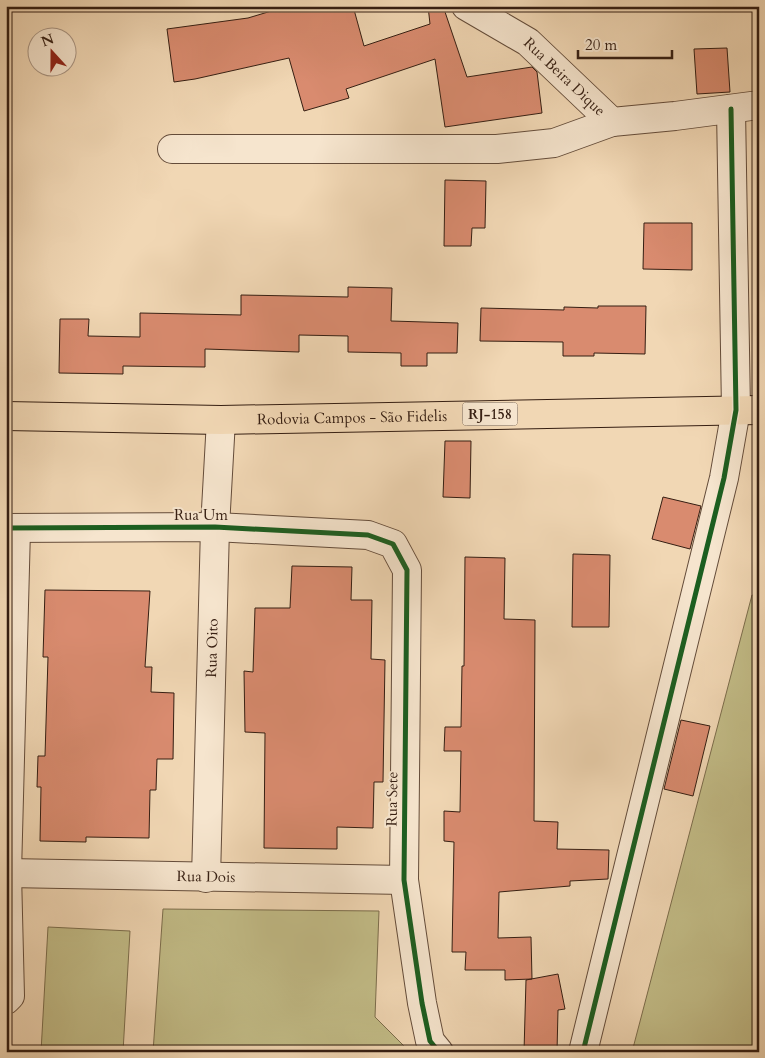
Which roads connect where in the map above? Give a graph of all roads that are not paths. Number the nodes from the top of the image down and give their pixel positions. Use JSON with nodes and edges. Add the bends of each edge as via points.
{"nodes":[{"id":1,"x":466,"y":6,"type":"edge"},
{"id":2,"x":759,"y":105,"type":"edge"},
{"id":3,"x":731,"y":109,"type":"junction"},
{"id":4,"x":612,"y":122,"type":"junction"},
{"id":5,"x":172,"y":149,"type":"dead end"},
{"id":6,"x":747,"y":410,"type":"edge"},
{"id":7,"x":6,"y":416,"type":"edge"},
{"id":8,"x":221,"y":420,"type":"junction"},
{"id":9,"x":216,"y":527,"type":"junction"},
{"id":10,"x":11,"y":529,"type":"edge"},
{"id":11,"x":393,"y":544,"type":"joint"},
{"id":12,"x":7,"y":873,"type":"edge"},
{"id":13,"x":206,"y":878,"type":"junction"},
{"id":14,"x":404,"y":880,"type":"junction"},
{"id":15,"x":6,"y":1000,"type":"edge"},
{"id":16,"x":439,"y":1052,"type":"edge"},
{"id":17,"x":583,"y":1052,"type":"edge"}],
"edges":[{"from":1,"to":4,"type":"street","name":"Rua Beira Dique","via":[[528,42]]},
{"from":2,"to":3,"type":"street","name":"Rua Beira Dique"},
{"from":3,"to":4,"type":"street","name":"Rua Beira Dique"},
{"from":3,"to":6,"type":"street"},
{"from":4,"to":5,"type":"street","via":[[554,142],[497,149]]},
{"from":6,"to":8,"type":"main road","name":"Rodovia Campos - São Fidelis","number":"RJ-158"},
{"from":6,"to":17,"type":"street","via":[[724,478]]},
{"from":7,"to":8,"type":"main road","name":"Rodovia Campos - São Fidelis","number":"RJ-158"},
{"from":8,"to":9,"type":"street","name":"Rua Oito"},
{"from":9,"to":10,"type":"street","name":"Rua Um"},
{"from":9,"to":11,"type":"street","name":"Rua Um","via":[[368,535]]},
{"from":9,"to":13,"type":"street","name":"Rua Oito"},
{"from":10,"to":12,"type":"street"},
{"from":11,"to":14,"type":"street","name":"Rua Sete","via":[[407,570]]},
{"from":12,"to":13,"type":"street","name":"Rua Dois"},
{"from":12,"to":15,"type":"street","via":[[10,996]]},
{"from":13,"to":14,"type":"street","name":"Rua Dois"},
{"from":14,"to":16,"type":"street","name":"Rua Sete","via":[[422,1004],[430,1041]]}]}
